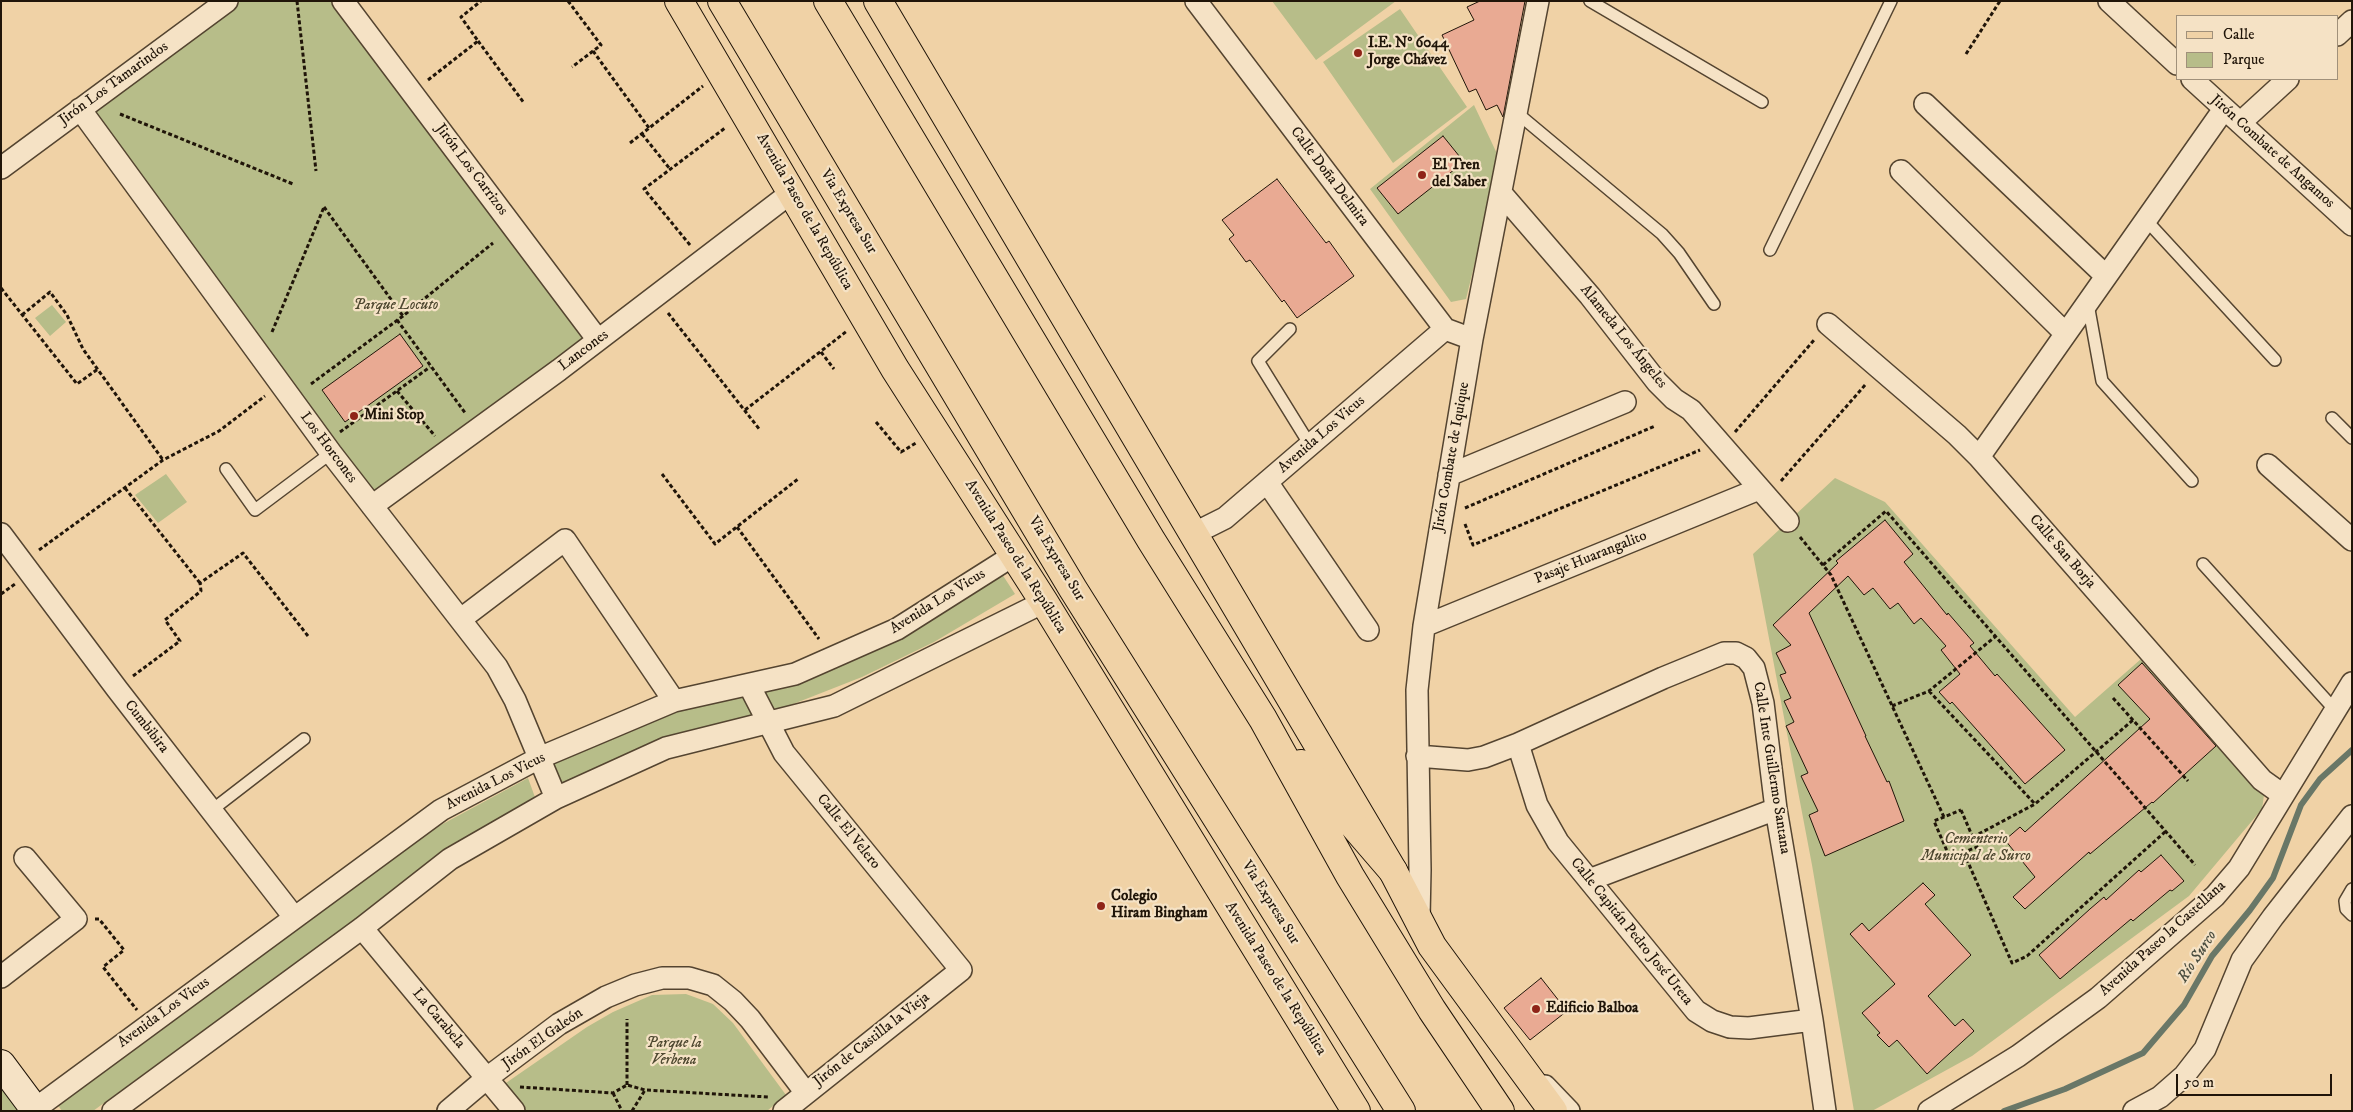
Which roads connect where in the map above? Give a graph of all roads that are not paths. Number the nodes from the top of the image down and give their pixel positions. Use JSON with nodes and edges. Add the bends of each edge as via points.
{"nodes":[{"id":1,"x":227,"y":1,"type":"edge"},
{"id":2,"x":343,"y":1,"type":"edge"},
{"id":3,"x":679,"y":1,"type":"edge"},
{"id":4,"x":722,"y":1,"type":"edge"},
{"id":5,"x":828,"y":1,"type":"edge"},
{"id":6,"x":1196,"y":1,"type":"edge"},
{"id":7,"x":1538,"y":1,"type":"edge"},
{"id":8,"x":1590,"y":1,"type":"edge"},
{"id":9,"x":1891,"y":1,"type":"edge"},
{"id":10,"x":2113,"y":2,"type":"edge"},
{"id":11,"x":887,"y":4,"type":"edge"},
{"id":12,"x":2352,"y":21,"type":"edge"},
{"id":13,"x":2338,"y":33,"type":"edge"},
{"id":14,"x":2176,"y":63,"type":"edge"},
{"id":15,"x":2193,"y":80,"type":"edge"},
{"id":16,"x":2287,"y":80,"type":"edge"},
{"id":17,"x":1762,"y":102,"type":"dead end"},
{"id":18,"x":1925,"y":104,"type":"dead end"},
{"id":19,"x":80,"y":109,"type":"junction"},
{"id":20,"x":2224,"y":109,"type":"junction"},
{"id":21,"x":1517,"y":113,"type":"junction"},
{"id":22,"x":2240,"y":123,"type":"junction"},
{"id":23,"x":1,"y":168,"type":"edge"},
{"id":24,"x":1900,"y":172,"type":"dead end"},
{"id":25,"x":792,"y":192,"type":"junction"},
{"id":26,"x":1501,"y":193,"type":"junction"},
{"id":27,"x":2146,"y":220,"type":"junction"},
{"id":28,"x":2352,"y":225,"type":"edge"},
{"id":29,"x":1770,"y":250,"type":"dead end"},
{"id":30,"x":2106,"y":276,"type":"junction"},
{"id":31,"x":2088,"y":302,"type":"junction"},
{"id":32,"x":1714,"y":304,"type":"dead end"},
{"id":33,"x":1828,"y":324,"type":"road end"},
{"id":34,"x":1290,"y":329,"type":"dead end"},
{"id":35,"x":1445,"y":329,"type":"junction"},
{"id":36,"x":2065,"y":334,"type":"junction"},
{"id":37,"x":1472,"y":339,"type":"junction"},
{"id":38,"x":598,"y":340,"type":"junction"},
{"id":39,"x":2276,"y":360,"type":"dead end"},
{"id":40,"x":1625,"y":402,"type":"dead end"},
{"id":41,"x":2332,"y":418,"type":"dead end"},
{"id":42,"x":2352,"y":438,"type":"edge"},
{"id":43,"x":334,"y":443,"type":"junction"},
{"id":44,"x":1310,"y":445,"type":"junction"},
{"id":45,"x":1979,"y":457,"type":"junction"},
{"id":46,"x":2268,"y":465,"type":"dead end"},
{"id":47,"x":226,"y":469,"type":"dead end"},
{"id":48,"x":1449,"y":475,"type":"junction"},
{"id":49,"x":2192,"y":481,"type":"dead end"},
{"id":50,"x":1267,"y":482,"type":"junction"},
{"id":51,"x":1763,"y":493,"type":"junction"},
{"id":52,"x":372,"y":506,"type":"junction"},
{"id":53,"x":1788,"y":521,"type":"road end"},
{"id":54,"x":1195,"y":532,"type":"junction"},
{"id":55,"x":1,"y":534,"type":"edge"},
{"id":56,"x":2352,"y":540,"type":"edge"},
{"id":57,"x":1014,"y":555,"type":"junction"},
{"id":58,"x":2203,"y":564,"type":"dead end"},
{"id":59,"x":1044,"y":602,"type":"junction"},
{"id":60,"x":460,"y":619,"type":"junction"},
{"id":61,"x":1424,"y":626,"type":"junction"},
{"id":62,"x":1368,"y":630,"type":"dead end"},
{"id":63,"x":2352,"y":683,"type":"edge"},
{"id":64,"x":749,"y":686,"type":"junction"},
{"id":65,"x":674,"y":701,"type":"junction"},
{"id":66,"x":2335,"y":710,"type":"junction"},
{"id":67,"x":1263,"y":719,"type":"junction"},
{"id":68,"x":768,"y":722,"type":"junction"},
{"id":69,"x":304,"y":739,"type":"dead end"},
{"id":70,"x":1518,"y":744,"type":"junction"},
{"id":71,"x":1417,"y":756,"type":"junction"},
{"id":72,"x":539,"y":758,"type":"junction"},
{"id":73,"x":2282,"y":795,"type":"junction"},
{"id":74,"x":556,"y":798,"type":"junction"},
{"id":75,"x":1776,"y":809,"type":"junction"},
{"id":76,"x":212,"y":810,"type":"junction"},
{"id":77,"x":2352,"y":816,"type":"edge"},
{"id":78,"x":24,"y":858,"type":"dead end"},
{"id":79,"x":1393,"y":871,"type":"junction"},
{"id":80,"x":1589,"y":880,"type":"junction"},
{"id":81,"x":2352,"y":889,"type":"edge"},
{"id":82,"x":2352,"y":915,"type":"edge"},
{"id":83,"x":294,"y":917,"type":"junction"},
{"id":84,"x":1419,"y":918,"type":"junction"},
{"id":85,"x":362,"y":928,"type":"junction"},
{"id":86,"x":960,"y":970,"type":"joint"},
{"id":87,"x":1,"y":977,"type":"edge"},
{"id":88,"x":1812,"y":1020,"type":"junction"},
{"id":89,"x":1511,"y":1051,"type":"junction"},
{"id":90,"x":1,"y":1064,"type":"edge"},
{"id":91,"x":487,"y":1078,"type":"junction"},
{"id":92,"x":806,"y":1093,"type":"junction"},
{"id":93,"x":777,"y":1104,"type":"edge"},
{"id":94,"x":34,"y":1110,"type":"edge"},
{"id":95,"x":113,"y":1111,"type":"edge"},
{"id":96,"x":448,"y":1111,"type":"edge"},
{"id":97,"x":514,"y":1111,"type":"edge"},
{"id":98,"x":1356,"y":1111,"type":"edge"},
{"id":99,"x":1401,"y":1111,"type":"edge"},
{"id":100,"x":1500,"y":1111,"type":"edge"},
{"id":101,"x":1553,"y":1111,"type":"edge"},
{"id":102,"x":1569,"y":1111,"type":"edge"},
{"id":103,"x":1825,"y":1111,"type":"edge"},
{"id":104,"x":1929,"y":1111,"type":"edge"},
{"id":105,"x":2134,"y":1111,"type":"edge"}],
"edges":[{"from":1,"to":19,"type":"street","name":"Jirón Los Tamarindos"},
{"from":2,"to":38,"type":"street","name":"Jirón Los Carrizos"},
{"from":3,"to":25,"type":"main road","name":"Avenida Paseo de la República"},
{"from":4,"to":99,"type":"main road","name":"Via Expresa Sur","via":[[1073,589]]},
{"from":5,"to":67,"type":"main road","via":[[1151,540]]},
{"from":6,"to":35,"type":"street","name":"Calle Doña Delmira"},
{"from":7,"to":21,"type":"street","name":"Jirón Combate de Iquique"},
{"from":8,"to":17,"type":"lane"},
{"from":9,"to":29,"type":"lane"},
{"from":10,"to":14,"type":"street"},
{"from":11,"to":54,"type":"main road","via":[[1149,461]]},
{"from":12,"to":13,"type":"street"},
{"from":15,"to":20,"type":"street","name":"Jirón Combate de Angamos"},
{"from":16,"to":22,"type":"street"},
{"from":18,"to":30,"type":"street"},
{"from":19,"to":23,"type":"street","name":"Jirón Los Tamarindos"},
{"from":19,"to":43,"type":"street","name":"Los Horcones","via":[[280,384]]},
{"from":20,"to":22,"type":"street","name":"Jirón Combate de Angamos"},
{"from":20,"to":27,"type":"street"},
{"from":21,"to":26,"type":"street","name":"Jirón Combate de Iquique"},
{"from":21,"to":32,"type":"lane","via":[[1662,234]]},
{"from":22,"to":28,"type":"street","name":"Jirón Combate de Angamos"},
{"from":24,"to":36,"type":"street"},
{"from":25,"to":38,"type":"street","name":"Lancones"},
{"from":25,"to":57,"type":"main road","name":"Avenida Paseo de la República","via":[[895,369]]},
{"from":26,"to":37,"type":"street","name":"Jirón Combate de Iquique"},
{"from":26,"to":51,"type":"street","name":"Alameda Los Ángeles","via":[[1590,296],[1657,382],[1691,410]]},
{"from":27,"to":30,"type":"street"},
{"from":27,"to":39,"type":"lane"},
{"from":30,"to":31,"type":"street"},
{"from":31,"to":36,"type":"street"},
{"from":31,"to":49,"type":"lane","via":[[2102,380]]},
{"from":33,"to":45,"type":"street","name":"Calle San Borja"},
{"from":34,"to":44,"type":"lane","via":[[1258,362]]},
{"from":35,"to":37,"type":"street"},
{"from":35,"to":44,"type":"street","name":"Avenida Los Vicus"},
{"from":36,"to":45,"type":"street"},
{"from":37,"to":48,"type":"street","name":"Jirón Combate de Iquique"},
{"from":38,"to":52,"type":"street","name":"Lancones"},
{"from":40,"to":48,"type":"street"},
{"from":41,"to":42,"type":"lane"},
{"from":43,"to":47,"type":"lane","via":[[255,510]]},
{"from":43,"to":52,"type":"street","name":"Los Horcones"},
{"from":44,"to":50,"type":"street","name":"Avenida Los Vicus"},
{"from":45,"to":73,"type":"street","name":"Calle San Borja","via":[[2262,780]]},
{"from":46,"to":56,"type":"street"},
{"from":48,"to":61,"type":"street","name":"Jirón Combate de Iquique"},
{"from":50,"to":54,"type":"street","name":"Avenida Los Vicus","via":[[1225,518]]},
{"from":50,"to":62,"type":"street"},
{"from":51,"to":53,"type":"street","name":"Alameda Los Ángeles"},
{"from":51,"to":61,"type":"street","name":"Pasaje Huarangalito"},
{"from":52,"to":60,"type":"street","name":"Los Horcones"},
{"from":54,"to":79,"type":"main road"},
{"from":55,"to":76,"type":"street","name":"Cumbibira"},
{"from":57,"to":59,"type":"main road","name":"Avenida Paseo de la República"},
{"from":57,"to":64,"type":"street","name":"Avenida Los Vicus","via":[[897,630],[795,674]]},
{"from":58,"to":66,"type":"lane"},
{"from":59,"to":68,"type":"street","via":[[834,706]]},
{"from":59,"to":98,"type":"main road","name":"Avenida Paseo de la República"},
{"from":60,"to":65,"type":"street","via":[[565,540]]},
{"from":60,"to":72,"type":"street","name":"Los Horcones","via":[[497,667],[515,700]]},
{"from":61,"to":71,"type":"street","name":"Jirón Combate de Iquique","via":[[1417,690]]},
{"from":63,"to":66,"type":"street","name":"Avenida Paseo la Castellana"},
{"from":64,"to":65,"type":"street","name":"Avenida Los Vicus"},
{"from":64,"to":68,"type":"street","name":"Calle El Velero"},
{"from":65,"to":72,"type":"street","name":"Avenida Los Vicus"},
{"from":66,"to":73,"type":"street","name":"Avenida Paseo la Castellana"},
{"from":67,"to":79,"type":"main road"},
{"from":67,"to":100,"type":"main road","via":[[1350,876],[1432,1010]]},
{"from":68,"to":74,"type":"street","via":[[666,748]]},
{"from":68,"to":86,"type":"street","name":"Calle El Velero","via":[[784,753]]},
{"from":69,"to":76,"type":"lane"},
{"from":70,"to":71,"type":"street","name":"Calle Inte Guillermo Santana","via":[[1468,760]]},
{"from":70,"to":75,"type":"street","name":"Calle Inte Guillermo Santana","via":[[1663,678],[1724,653],[1736,653],[1746,658],[1754,668],[1759,684]]},
{"from":70,"to":80,"type":"street","name":"Calle Capitán Pedro José Ureta","via":[[1546,825]]},
{"from":71,"to":84,"type":"street","name":"Jirón Combate de Iquique"},
{"from":72,"to":74,"type":"street","name":"Los Horcones"},
{"from":72,"to":83,"type":"street","name":"Avenida Los Vicus","via":[[441,810]]},
{"from":73,"to":104,"type":"street","name":"Avenida Paseo la Castellana","via":[[2239,868],[2215,896],[2098,998],[2018,1056]]},
{"from":74,"to":85,"type":"street","via":[[450,859]]},
{"from":75,"to":80,"type":"street"},
{"from":75,"to":88,"type":"street","name":"Calle Inte Guillermo Santana"},
{"from":76,"to":83,"type":"street","name":"Cumbibira"},
{"from":77,"to":105,"type":"street","via":[[2242,960],[2205,1049],[2184,1076],[2160,1098]]},
{"from":78,"to":87,"type":"street","via":[[76,919]]},
{"from":79,"to":84,"type":"main road"},
{"from":80,"to":88,"type":"street","name":"Calle Capitán Pedro José Ureta","via":[[1696,1011],[1730,1027],[1749,1028]]},
{"from":81,"to":82,"type":"lane","via":[[2346,896],[2345,905]]},
{"from":83,"to":94,"type":"street","name":"Avenida Los Vicus"},
{"from":84,"to":89,"type":"main road","via":[[1432,946]]},
{"from":85,"to":91,"type":"street","name":"La Carabela"},
{"from":85,"to":95,"type":"street"},
{"from":86,"to":92,"type":"street","name":"Jirón de Castilla la Vieja"},
{"from":88,"to":103,"type":"street","name":"Calle Inte Guillermo Santana"},
{"from":89,"to":101,"type":"main road"},
{"from":89,"to":102,"type":"street"},
{"from":90,"to":94,"type":"main road"},
{"from":91,"to":92,"type":"street","name":"Jirón El Galeón","via":[[559,1024],[606,997],[662,978],[689,978],[714,985],[733,1001]]},
{"from":91,"to":96,"type":"street","name":"Jirón El Galeón"},
{"from":91,"to":97,"type":"street","name":"La Carabela"},
{"from":92,"to":93,"type":"street","name":"Jirón de Castilla la Vieja"}]}
